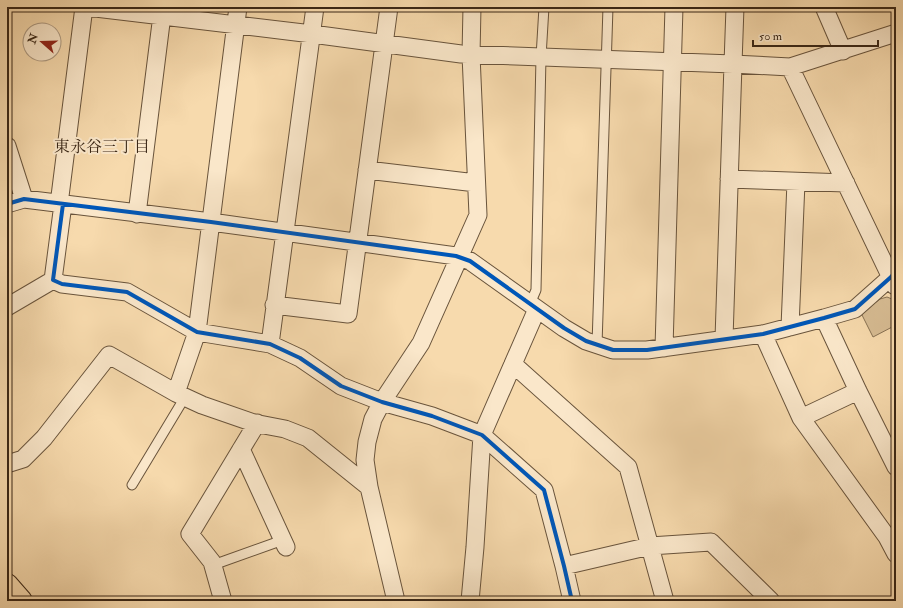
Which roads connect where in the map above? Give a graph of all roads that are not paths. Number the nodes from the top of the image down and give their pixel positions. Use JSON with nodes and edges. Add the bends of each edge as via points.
{"nodes":[{"id":1,"x":84,"y":7,"type":"edge"},
{"id":2,"x":87,"y":7,"type":"edge"},
{"id":3,"x":238,"y":7,"type":"edge"},
{"id":4,"x":315,"y":7,"type":"edge"},
{"id":5,"x":389,"y":7,"type":"edge"},
{"id":6,"x":472,"y":7,"type":"edge"},
{"id":7,"x":544,"y":7,"type":"edge"},
{"id":8,"x":608,"y":7,"type":"edge"},
{"id":9,"x":674,"y":7,"type":"edge"},
{"id":10,"x":735,"y":7,"type":"edge"},
{"id":11,"x":824,"y":7,"type":"edge"},
{"id":12,"x":163,"y":11,"type":"edge"},
{"id":13,"x":235,"y":25,"type":"junction"},
{"id":14,"x":896,"y":33,"type":"edge"},
{"id":15,"x":312,"y":34,"type":"junction"},
{"id":16,"x":384,"y":44,"type":"junction"},
{"id":17,"x":843,"y":50,"type":"junction"},
{"id":18,"x":471,"y":55,"type":"junction"},
{"id":19,"x":541,"y":58,"type":"junction"},
{"id":20,"x":606,"y":60,"type":"junction"},
{"id":21,"x":672,"y":62,"type":"junction"},
{"id":22,"x":733,"y":64,"type":"junction"},
{"id":23,"x":790,"y":67,"type":"junction"},
{"id":24,"x":7,"y":146,"type":"edge"},
{"id":25,"x":367,"y":170,"type":"junction"},
{"id":26,"x":729,"y":179,"type":"junction"},
{"id":27,"x":476,"y":182,"type":"junction"},
{"id":28,"x":796,"y":182,"type":"junction"},
{"id":29,"x":846,"y":183,"type":"junction"},
{"id":30,"x":24,"y":199,"type":"junction"},
{"id":31,"x":7,"y":204,"type":"edge"},
{"id":32,"x":61,"y":204,"type":"junction"},
{"id":33,"x":137,"y":214,"type":"junction"},
{"id":34,"x":211,"y":222,"type":"junction"},
{"id":35,"x":284,"y":233,"type":"junction"},
{"id":36,"x":358,"y":243,"type":"junction"},
{"id":37,"x":460,"y":257,"type":"junction"},
{"id":38,"x":894,"y":279,"type":"edge"},
{"id":39,"x":53,"y":280,"type":"junction"},
{"id":40,"x":274,"y":306,"type":"junction"},
{"id":41,"x":534,"y":306,"type":"junction"},
{"id":42,"x":7,"y":307,"type":"edge"},
{"id":43,"x":824,"y":318,"type":"junction"},
{"id":44,"x":790,"y":327,"type":"junction"},
{"id":45,"x":197,"y":332,"type":"junction"},
{"id":46,"x":763,"y":334,"type":"junction"},
{"id":47,"x":724,"y":339,"type":"junction"},
{"id":48,"x":270,"y":344,"type":"junction"},
{"id":49,"x":597,"y":345,"type":"junction"},
{"id":50,"x":664,"y":348,"type":"junction"},
{"id":51,"x":513,"y":364,"type":"junction"},
{"id":52,"x":858,"y":391,"type":"junction"},
{"id":53,"x":181,"y":395,"type":"junction"},
{"id":54,"x":382,"y":402,"type":"junction"},
{"id":55,"x":801,"y":418,"type":"junction"},
{"id":56,"x":257,"y":424,"type":"junction"},
{"id":57,"x":482,"y":435,"type":"junction"},
{"id":58,"x":241,"y":449,"type":"junction"},
{"id":59,"x":7,"y":464,"type":"edge"},
{"id":60,"x":896,"y":467,"type":"edge"},
{"id":61,"x":132,"y":485,"type":"dead end"},
{"id":62,"x":369,"y":487,"type":"junction"},
{"id":63,"x":285,"y":544,"type":"joint"},
{"id":64,"x":650,"y":546,"type":"junction"},
{"id":65,"x":896,"y":554,"type":"edge"},
{"id":66,"x":213,"y":565,"type":"junction"},
{"id":67,"x":564,"y":566,"type":"junction"},
{"id":68,"x":7,"y":585,"type":"edge"},
{"id":69,"x":21,"y":601,"type":"edge"},
{"id":70,"x":223,"y":601,"type":"edge"},
{"id":71,"x":396,"y":601,"type":"edge"},
{"id":72,"x":470,"y":601,"type":"edge"},
{"id":73,"x":572,"y":601,"type":"edge"},
{"id":74,"x":665,"y":601,"type":"edge"},
{"id":75,"x":770,"y":601,"type":"edge"}],
"edges":[{"from":1,"to":32,"type":"street"},
{"from":2,"to":12,"type":"street"},
{"from":3,"to":13,"type":"street"},
{"from":4,"to":15,"type":"street"},
{"from":5,"to":16,"type":"street"},
{"from":6,"to":18,"type":"street"},
{"from":7,"to":19,"type":"lane"},
{"from":8,"to":20,"type":"lane"},
{"from":9,"to":21,"type":"street"},
{"from":10,"to":22,"type":"street"},
{"from":11,"to":17,"type":"street"},
{"from":12,"to":13,"type":"street"},
{"from":12,"to":33,"type":"street"},
{"from":13,"to":15,"type":"street"},
{"from":13,"to":34,"type":"street"},
{"from":14,"to":17,"type":"street"},
{"from":15,"to":16,"type":"street"},
{"from":15,"to":35,"type":"street"},
{"from":16,"to":18,"type":"street"},
{"from":16,"to":25,"type":"street"},
{"from":17,"to":23,"type":"street"},
{"from":18,"to":19,"type":"street"},
{"from":18,"to":27,"type":"street"},
{"from":19,"to":20,"type":"street"},
{"from":19,"to":41,"type":"lane"},
{"from":20,"to":21,"type":"street"},
{"from":20,"to":49,"type":"lane"},
{"from":21,"to":22,"type":"street"},
{"from":21,"to":50,"type":"street"},
{"from":22,"to":23,"type":"street"},
{"from":22,"to":26,"type":"street"},
{"from":23,"to":29,"type":"street"},
{"from":24,"to":30,"type":"street"},
{"from":25,"to":27,"type":"street"},
{"from":25,"to":36,"type":"street"},
{"from":26,"to":28,"type":"street"},
{"from":26,"to":47,"type":"street"},
{"from":27,"to":37,"type":"street","via":[[478,214]]},
{"from":28,"to":29,"type":"street"},
{"from":28,"to":44,"type":"street"},
{"from":29,"to":38,"type":"street"},
{"from":30,"to":31,"type":"street"},
{"from":30,"to":32,"type":"street"},
{"from":32,"to":33,"type":"street"},
{"from":32,"to":39,"type":"street"},
{"from":33,"to":34,"type":"street"},
{"from":34,"to":35,"type":"street"},
{"from":34,"to":45,"type":"street"},
{"from":35,"to":36,"type":"street"},
{"from":35,"to":40,"type":"street"},
{"from":36,"to":37,"type":"street"},
{"from":36,"to":40,"type":"street","via":[[348,314]]},
{"from":37,"to":41,"type":"street","via":[[470,261]]},
{"from":37,"to":54,"type":"street","via":[[420,343]]},
{"from":38,"to":43,"type":"street","via":[[855,309]]},
{"from":39,"to":42,"type":"street"},
{"from":39,"to":45,"type":"street","via":[[62,284],[127,292]]},
{"from":40,"to":48,"type":"street"},
{"from":41,"to":49,"type":"street","via":[[564,328]]},
{"from":41,"to":51,"type":"street"},
{"from":43,"to":44,"type":"street"},
{"from":43,"to":52,"type":"street"},
{"from":44,"to":46,"type":"street"},
{"from":45,"to":48,"type":"street"},
{"from":45,"to":53,"type":"street"},
{"from":46,"to":47,"type":"street"},
{"from":46,"to":55,"type":"street"},
{"from":47,"to":50,"type":"street"},
{"from":48,"to":54,"type":"street","via":[[300,358],[341,386]]},
{"from":49,"to":50,"type":"street","via":[[613,350]]},
{"from":51,"to":57,"type":"street"},
{"from":51,"to":64,"type":"street","via":[[628,467]]},
{"from":52,"to":55,"type":"street"},
{"from":52,"to":60,"type":"street"},
{"from":53,"to":56,"type":"street"},
{"from":53,"to":59,"type":"street","via":[[109,355],[44,438],[23,460]]},
{"from":53,"to":61,"type":"lane"},
{"from":54,"to":57,"type":"street","via":[[432,416]]},
{"from":54,"to":62,"type":"street","via":[[373,419],[367,442],[365,460]]},
{"from":55,"to":65,"type":"street","via":[[887,537]]},
{"from":56,"to":58,"type":"street"},
{"from":56,"to":62,"type":"street","via":[[285,429],[308,438]]},
{"from":57,"to":67,"type":"street","via":[[544,490]]},
{"from":57,"to":72,"type":"street"},
{"from":58,"to":63,"type":"street"},
{"from":58,"to":66,"type":"street","via":[[190,534]]},
{"from":62,"to":71,"type":"street"},
{"from":63,"to":66,"type":"lane"},
{"from":64,"to":67,"type":"street"},
{"from":64,"to":74,"type":"street"},
{"from":64,"to":75,"type":"street","via":[[711,542]]},
{"from":66,"to":70,"type":"street"},
{"from":67,"to":73,"type":"street"},
{"from":68,"to":69,"type":"highway"}]}
